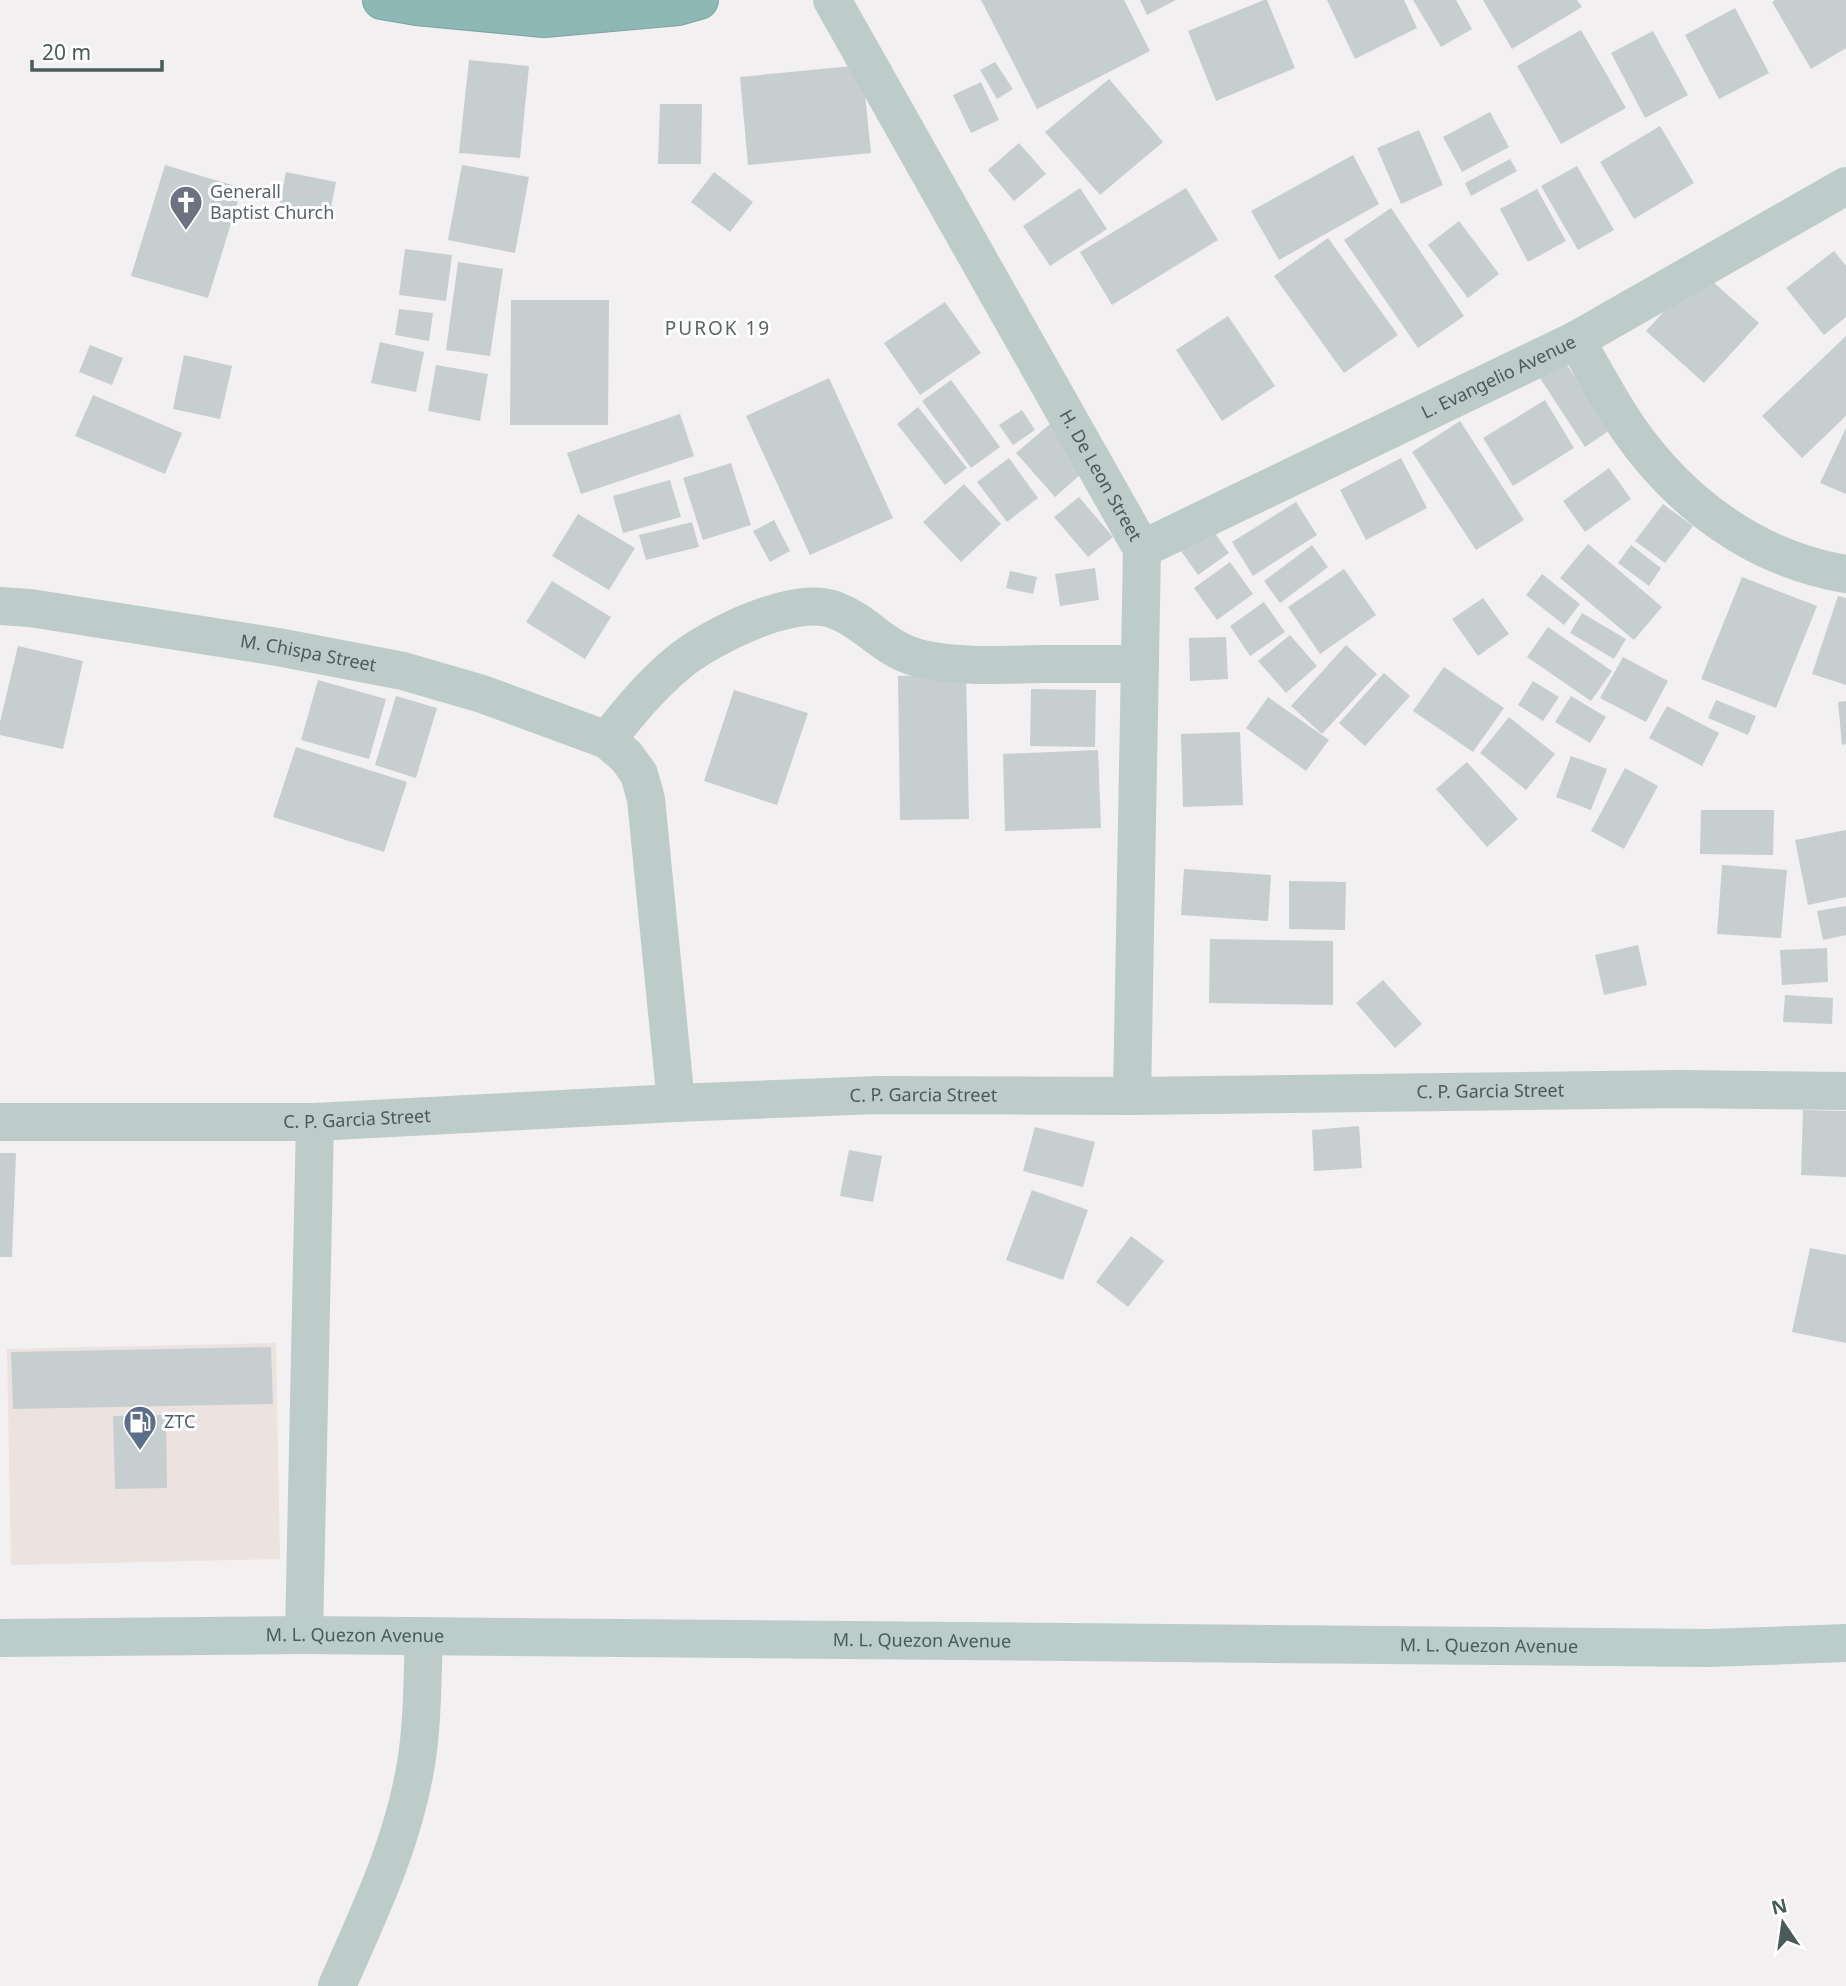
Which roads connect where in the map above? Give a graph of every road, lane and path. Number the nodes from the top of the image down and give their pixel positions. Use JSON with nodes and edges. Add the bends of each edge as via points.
{"nodes":[{"id":1,"x":382,"y":0,"type":"edge"},
{"id":2,"x":699,"y":0,"type":"edge"},
{"id":3,"x":832,"y":0,"type":"edge"},
{"id":4,"x":1846,"y":186,"type":"edge"},
{"id":5,"x":1576,"y":340,"type":"junction"},
{"id":6,"x":1142,"y":549,"type":"junction"},
{"id":7,"x":1846,"y":574,"type":"edge"},
{"id":8,"x":0,"y":606,"type":"edge"},
{"id":9,"x":1140,"y":664,"type":"junction"},
{"id":10,"x":607,"y":740,"type":"junction"},
{"id":11,"x":1846,"y":1091,"type":"edge"},
{"id":12,"x":1132,"y":1096,"type":"junction"},
{"id":13,"x":676,"y":1103,"type":"junction"},
{"id":14,"x":0,"y":1122,"type":"edge"},
{"id":15,"x":315,"y":1122,"type":"junction"},
{"id":16,"x":304,"y":1635,"type":"junction"},
{"id":17,"x":424,"y":1636,"type":"junction"},
{"id":18,"x":0,"y":1638,"type":"edge"},
{"id":19,"x":1846,"y":1643,"type":"edge"},
{"id":20,"x":337,"y":1986,"type":"edge"}],
"edges":[{"from":1,"to":2,"type":"highway","via":[[544,18],[678,6]]},
{"from":3,"to":6,"type":"street","name":"H. De Leon Street"},
{"from":4,"to":5,"type":"street","name":"L. Evangelio Avenue"},
{"from":5,"to":6,"type":"street","name":"L. Evangelio Avenue"},
{"from":5,"to":7,"type":"street","via":[[1627,427],[1678,488],[1732,532],[1774,554]]},
{"from":6,"to":9,"type":"street","name":"H. De Leon Street"},
{"from":8,"to":10,"type":"street","name":"M. Chispa Street","via":[[278,647],[403,671],[482,694]]},
{"from":9,"to":10,"type":"street","via":[[968,665],[925,660],[885,645],[838,611],[804,605],[737,628],[681,661],[644,694]]},
{"from":9,"to":12,"type":"street","name":"H. De Leon Street"},
{"from":10,"to":13,"type":"street","via":[[639,774],[646,799]]},
{"from":11,"to":12,"type":"street","name":"C. P. Garcia Street"},
{"from":12,"to":13,"type":"street","name":"C. P. Garcia Street","via":[[878,1095]]},
{"from":13,"to":15,"type":"street","name":"C. P. Garcia Street"},
{"from":14,"to":15,"type":"street","name":"C. P. Garcia Street"},
{"from":15,"to":16,"type":"street"},
{"from":16,"to":17,"type":"main road","name":"M. L. Quezon Avenue"},
{"from":16,"to":18,"type":"main road","name":"M. L. Quezon Avenue"},
{"from":17,"to":19,"type":"main road","name":"M. L. Quezon Avenue","via":[[1694,1648]]},
{"from":17,"to":20,"type":"street","via":[[415,1774],[392,1859]]}]}
